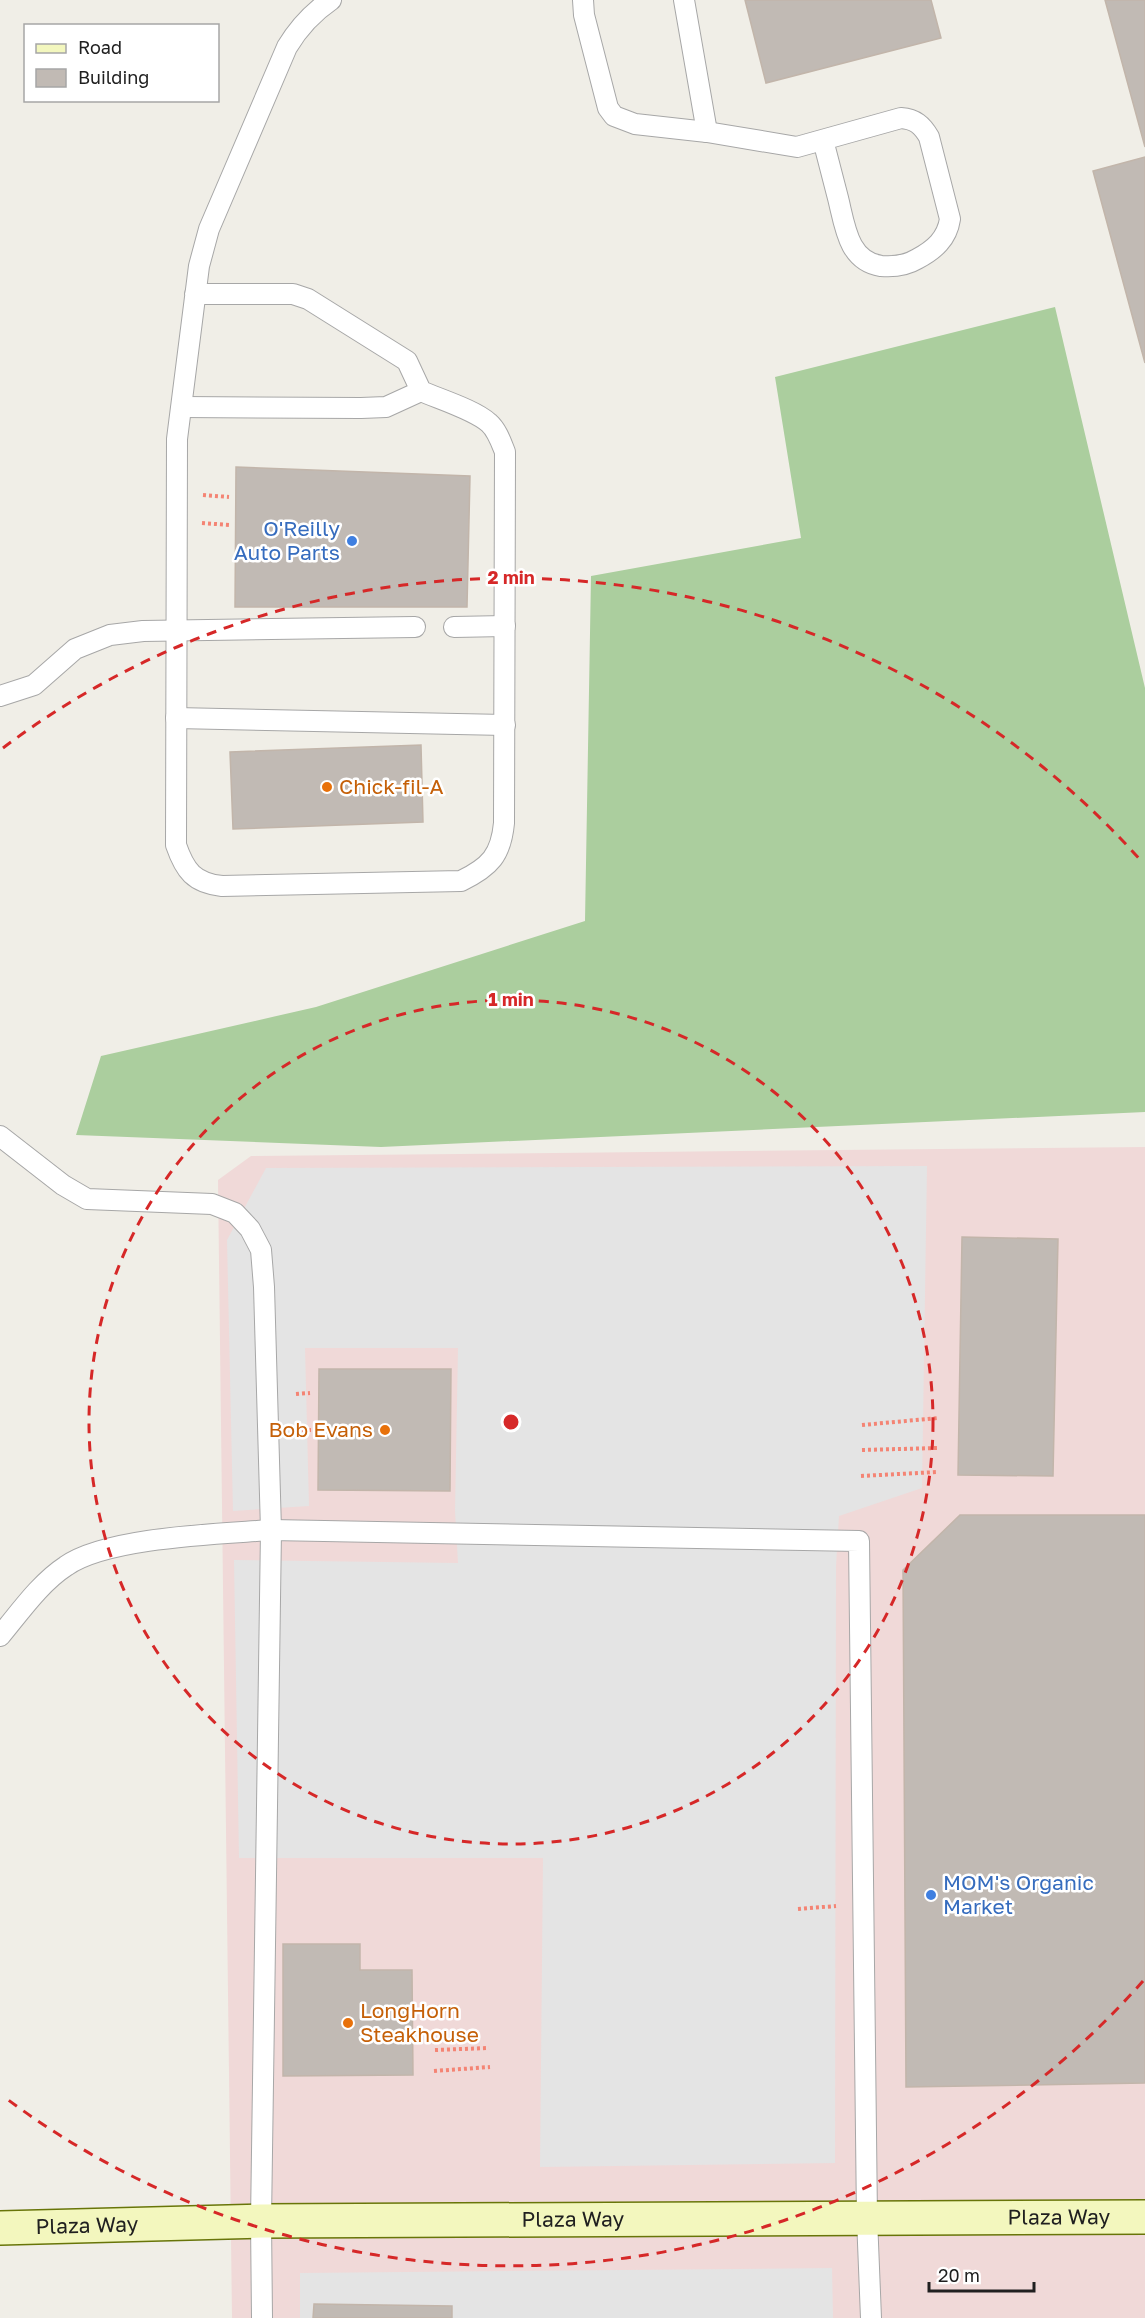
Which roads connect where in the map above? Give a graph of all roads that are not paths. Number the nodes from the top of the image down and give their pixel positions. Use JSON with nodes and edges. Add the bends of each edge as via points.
{"nodes":[{"id":1,"x":331,"y":0,"type":"edge"},
{"id":2,"x":583,"y":0,"type":"edge"},
{"id":3,"x":684,"y":0,"type":"edge"},
{"id":4,"x":707,"y":132,"type":"junction"},
{"id":5,"x":823,"y":140,"type":"junction"},
{"id":6,"x":195,"y":294,"type":"junction"},
{"id":7,"x":421,"y":391,"type":"junction"},
{"id":8,"x":182,"y":407,"type":"junction"},
{"id":9,"x":506,"y":626,"type":"junction"},
{"id":10,"x":415,"y":627,"type":"dead end"},
{"id":11,"x":454,"y":627,"type":"dead end"},
{"id":12,"x":177,"y":631,"type":"junction"},
{"id":13,"x":0,"y":696,"type":"edge"},
{"id":14,"x":176,"y":718,"type":"junction"},
{"id":15,"x":505,"y":725,"type":"junction"},
{"id":16,"x":0,"y":1136,"type":"edge"},
{"id":17,"x":271,"y":1530,"type":"junction"},
{"id":18,"x":0,"y":1636,"type":"edge"},
{"id":19,"x":1145,"y":2217,"type":"edge"},
{"id":20,"x":867,"y":2218,"type":"junction"},
{"id":21,"x":261,"y":2221,"type":"junction"},
{"id":22,"x":0,"y":2228,"type":"edge"},
{"id":23,"x":262,"y":2318,"type":"edge"},
{"id":24,"x":871,"y":2318,"type":"edge"}],
"edges":[{"from":1,"to":6,"type":"lane","via":[[299,27],[287,47],[209,229]]},
{"from":2,"to":4,"type":"lane","via":[[608,108],[614,116],[635,124]]},
{"from":3,"to":4,"type":"lane"},
{"from":4,"to":5,"type":"lane","via":[[797,147]]},
{"from":5,"to":5,"type":"lane","via":[[902,118],[919,124],[929,137],[950,219],[941,242],[900,265],[870,264],[860,257],[847,236]]},
{"from":6,"to":7,"type":"lane","via":[[293,294],[308,299],[407,361]]},
{"from":6,"to":8,"type":"lane"},
{"from":7,"to":8,"type":"lane","via":[[386,407]]},
{"from":7,"to":9,"type":"lane","via":[[490,423],[505,452]]},
{"from":8,"to":12,"type":"lane","via":[[177,439]]},
{"from":9,"to":11,"type":"lane"},
{"from":9,"to":15,"type":"lane"},
{"from":10,"to":12,"type":"lane"},
{"from":12,"to":13,"type":"lane","via":[[110,635],[75,649],[34,685]]},
{"from":12,"to":14,"type":"lane"},
{"from":14,"to":15,"type":"lane"},
{"from":14,"to":15,"type":"lane","via":[[176,845],[187,870],[197,879],[222,886],[461,881],[476,874],[496,855],[502,841]]},
{"from":16,"to":17,"type":"lane","via":[[87,1199],[212,1204],[235,1213],[250,1229],[261,1250],[264,1287]]},
{"from":17,"to":18,"type":"lane","via":[[196,1535],[86,1555],[65,1566],[46,1583]]},
{"from":17,"to":20,"type":"lane","via":[[859,1541]]},
{"from":17,"to":21,"type":"lane"},
{"from":19,"to":20,"type":"street","name":"Plaza Way"},
{"from":20,"to":21,"type":"street","name":"Plaza Way"},
{"from":20,"to":24,"type":"lane"},
{"from":21,"to":22,"type":"street","name":"Plaza Way"},
{"from":21,"to":23,"type":"lane"}]}
